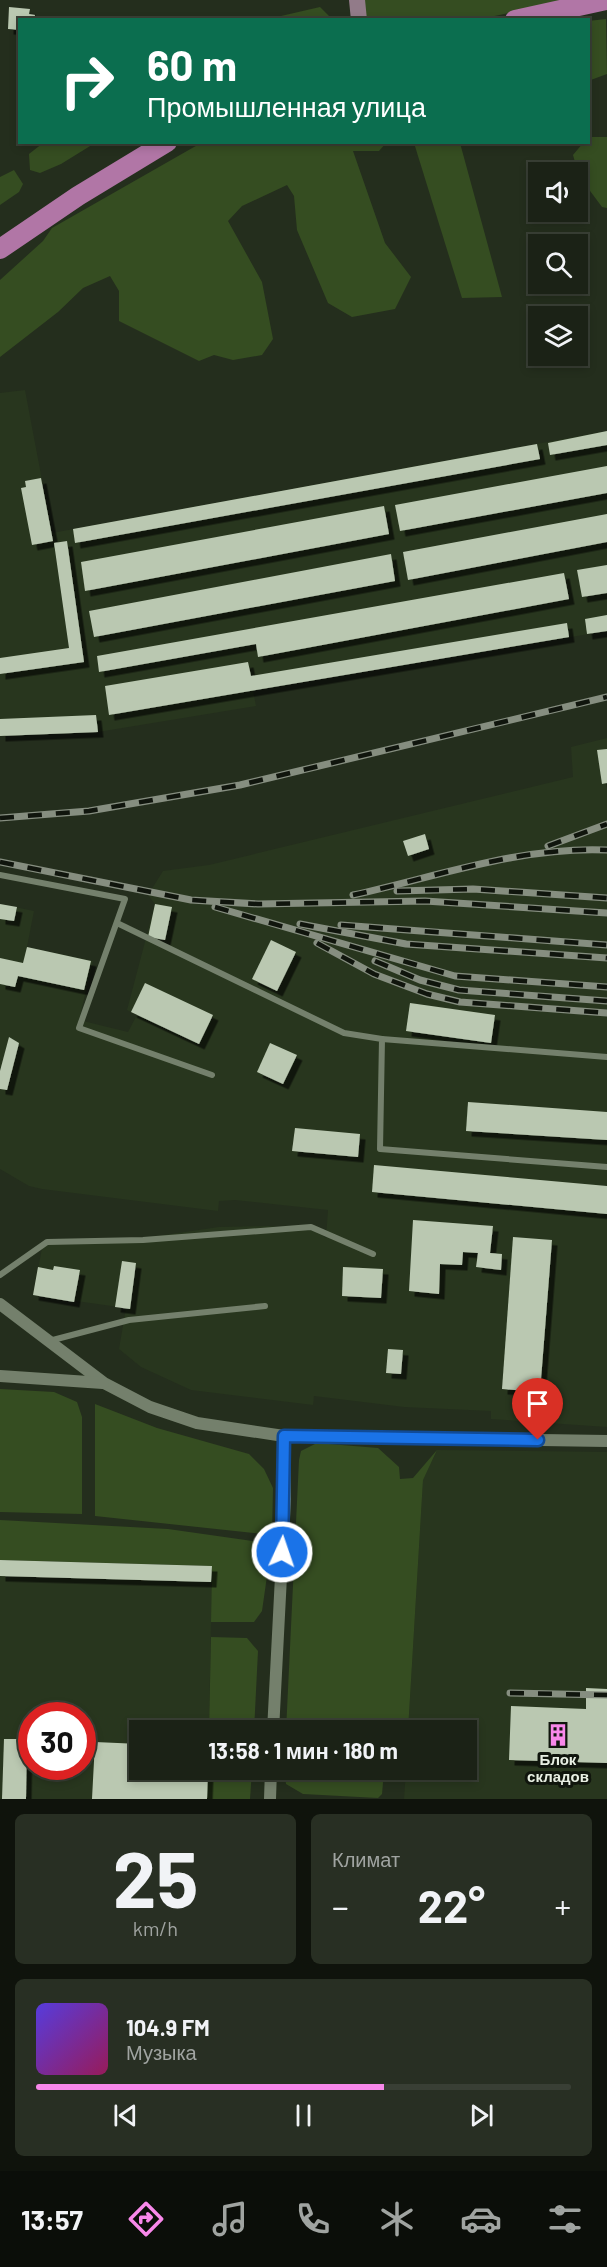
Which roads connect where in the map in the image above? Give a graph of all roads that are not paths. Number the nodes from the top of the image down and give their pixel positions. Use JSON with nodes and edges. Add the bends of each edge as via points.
{"nodes":[{"id":1,"x":357,"y":0,"type":"edge"},
{"id":2,"x":606,"y":0,"type":"edge"},
{"id":3,"x":359,"y":18,"type":"edge"},
{"id":4,"x":524,"y":18,"type":"edge"},
{"id":5,"x":164,"y":144,"type":"edge"},
{"id":6,"x":0,"y":249,"type":"edge"},
{"id":7,"x":0,"y":875,"type":"edge"},
{"id":8,"x":117,"y":923,"type":"junction"},
{"id":9,"x":382,"y":1039,"type":"junction"},
{"id":10,"x":607,"y":1057,"type":"edge"},
{"id":11,"x":212,"y":1075,"type":"dead end"},
{"id":12,"x":607,"y":1167,"type":"edge"},
{"id":13,"x":373,"y":1254,"type":"dead end"},
{"id":14,"x":0,"y":1275,"type":"edge"},
{"id":15,"x":0,"y":1304,"type":"edge"},
{"id":16,"x":265,"y":1306,"type":"dead end"},
{"id":17,"x":48,"y":1341,"type":"junction"},
{"id":18,"x":0,"y":1376,"type":"edge"},
{"id":19,"x":104,"y":1383,"type":"junction"},
{"id":20,"x":284,"y":1436,"type":"junction"},
{"id":21,"x":607,"y":1441,"type":"edge"},
{"id":22,"x":274,"y":1720,"type":"edge"},
{"id":23,"x":271,"y":1780,"type":"edge"},
{"id":24,"x":270,"y":1799,"type":"edge"}],
"edges":[{"from":1,"to":3,"type":"street"},
{"from":2,"to":4,"type":"main road"},
{"from":5,"to":6,"type":"main road"},
{"from":7,"to":8,"type":"lane","via":[[125,899]]},
{"from":8,"to":9,"type":"lane","via":[[344,1033]]},
{"from":8,"to":11,"type":"lane","via":[[79,1028]]},
{"from":9,"to":10,"type":"lane"},
{"from":9,"to":12,"type":"lane","via":[[380,1149]]},
{"from":13,"to":14,"type":"lane","via":[[311,1227],[143,1240],[47,1242]]},
{"from":15,"to":17,"type":"street"},
{"from":16,"to":17,"type":"lane","via":[[129,1320]]},
{"from":17,"to":19,"type":"street"},
{"from":18,"to":19,"type":"street"},
{"from":19,"to":20,"type":"street","via":[[173,1416]]},
{"from":20,"to":21,"type":"street"},
{"from":20,"to":22,"type":"street","via":[[285,1499]]},
{"from":23,"to":24,"type":"street"}]}
